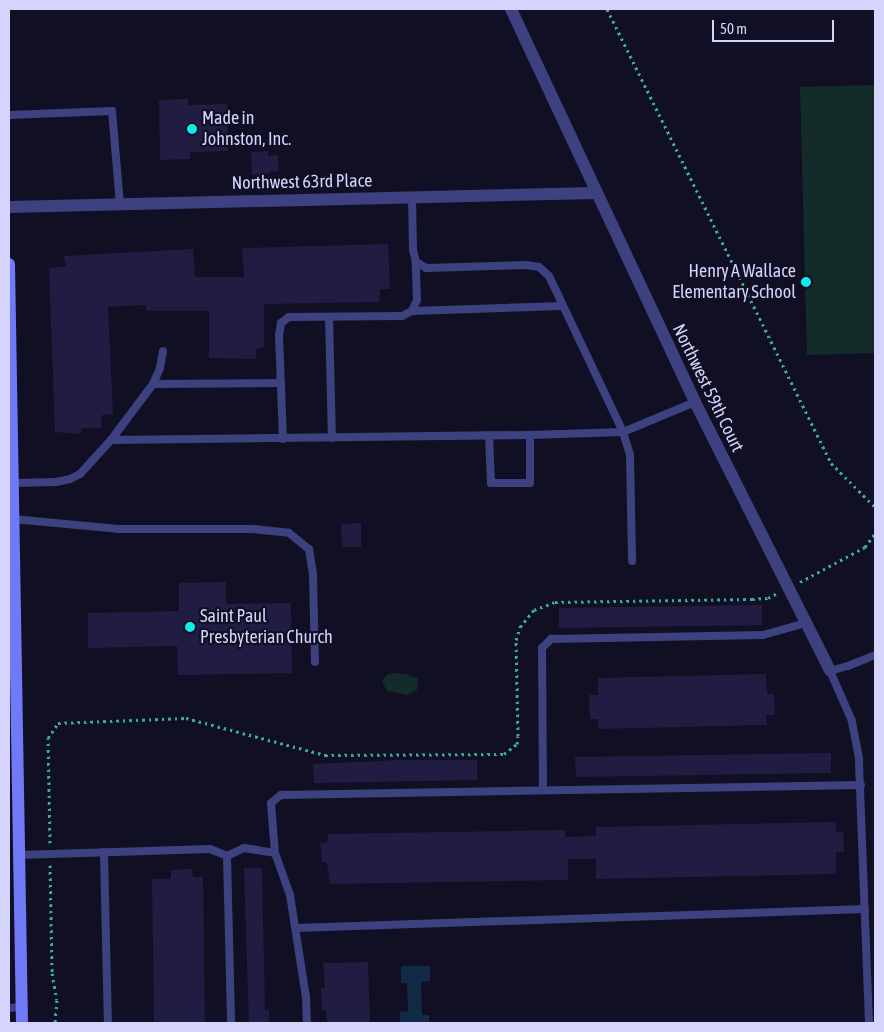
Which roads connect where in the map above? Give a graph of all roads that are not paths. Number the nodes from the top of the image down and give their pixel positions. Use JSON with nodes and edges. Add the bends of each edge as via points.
{"nodes":[{"id":1,"x":511,"y":9,"type":"edge"},
{"id":2,"x":9,"y":115,"type":"edge"},
{"id":3,"x":596,"y":192,"type":"junction"},
{"id":4,"x":412,"y":197,"type":"junction"},
{"id":5,"x":120,"y":204,"type":"junction"},
{"id":6,"x":9,"y":207,"type":"edge"},
{"id":7,"x":416,"y":262,"type":"junction"},
{"id":8,"x":9,"y":264,"type":"edge"},
{"id":9,"x":562,"y":306,"type":"junction"},
{"id":10,"x":412,"y":311,"type":"junction"},
{"id":11,"x":329,"y":317,"type":"junction"},
{"id":12,"x":163,"y":351,"type":"dead end"},
{"id":13,"x":281,"y":382,"type":"junction"},
{"id":14,"x":153,"y":384,"type":"junction"},
{"id":15,"x":694,"y":402,"type":"junction"},
{"id":16,"x":623,"y":432,"type":"junction"},
{"id":17,"x":530,"y":435,"type":"junction"},
{"id":18,"x":489,"y":436,"type":"junction"},
{"id":19,"x":283,"y":438,"type":"junction"},
{"id":20,"x":332,"y":438,"type":"junction"},
{"id":21,"x":110,"y":440,"type":"junction"},
{"id":22,"x":11,"y":479,"type":"edge"},
{"id":23,"x":13,"y":519,"type":"junction"},
{"id":24,"x":632,"y":561,"type":"dead end"},
{"id":25,"x":806,"y":623,"type":"junction"},
{"id":26,"x":875,"y":654,"type":"edge"},
{"id":27,"x":315,"y":662,"type":"dead end"},
{"id":28,"x":830,"y":671,"type":"junction"},
{"id":29,"x":13,"y":737,"type":"edge"},
{"id":30,"x":861,"y":785,"type":"junction"},
{"id":31,"x":543,"y":790,"type":"junction"},
{"id":32,"x":104,"y":852,"type":"junction"},
{"id":33,"x":16,"y":853,"type":"edge"},
{"id":34,"x":275,"y":853,"type":"junction"},
{"id":35,"x":227,"y":856,"type":"junction"},
{"id":36,"x":865,"y":909,"type":"junction"},
{"id":37,"x":296,"y":928,"type":"junction"},
{"id":38,"x":22,"y":1007,"type":"junction"},
{"id":39,"x":9,"y":1008,"type":"edge"},
{"id":40,"x":22,"y":1023,"type":"edge"},
{"id":41,"x":108,"y":1023,"type":"edge"},
{"id":42,"x":231,"y":1023,"type":"edge"},
{"id":43,"x":307,"y":1023,"type":"edge"},
{"id":44,"x":868,"y":1023,"type":"edge"}],
"edges":[{"from":1,"to":3,"type":"street","name":"Northwest 59th Court"},
{"from":2,"to":5,"type":"lane","via":[[112,111]]},
{"from":3,"to":4,"type":"street","name":"Northwest 63rd Place"},
{"from":3,"to":15,"type":"street","name":"Northwest 59th Court"},
{"from":4,"to":5,"type":"street","name":"Northwest 63rd Place"},
{"from":4,"to":7,"type":"lane"},
{"from":5,"to":6,"type":"street","name":"Northwest 63rd Place"},
{"from":7,"to":9,"type":"lane","via":[[426,268],[539,267],[548,276]]},
{"from":7,"to":10,"type":"lane","via":[[417,300]]},
{"from":8,"to":22,"type":"main road"},
{"from":9,"to":10,"type":"lane"},
{"from":9,"to":16,"type":"lane"},
{"from":10,"to":11,"type":"lane","via":[[402,316]]},
{"from":11,"to":13,"type":"lane","via":[[289,317],[281,323]]},
{"from":11,"to":20,"type":"lane"},
{"from":12,"to":14,"type":"lane"},
{"from":13,"to":14,"type":"lane"},
{"from":13,"to":19,"type":"lane"},
{"from":14,"to":21,"type":"lane"},
{"from":15,"to":16,"type":"lane"},
{"from":15,"to":25,"type":"street","name":"Northwest 59th Court"},
{"from":16,"to":17,"type":"lane"},
{"from":16,"to":24,"type":"lane","via":[[630,455]]},
{"from":17,"to":18,"type":"lane"},
{"from":17,"to":18,"type":"lane","via":[[530,483],[491,483]]},
{"from":18,"to":20,"type":"lane"},
{"from":19,"to":20,"type":"lane"},
{"from":19,"to":21,"type":"lane"},
{"from":21,"to":22,"type":"lane","via":[[80,474],[70,479],[56,482]]},
{"from":22,"to":23,"type":"main road"},
{"from":23,"to":27,"type":"lane","via":[[118,529],[254,529],[289,533],[309,549],[313,575]]},
{"from":23,"to":29,"type":"main road"},
{"from":25,"to":28,"type":"street","name":"Northwest 59th Court"},
{"from":25,"to":31,"type":"lane","via":[[763,635],[551,639],[542,648]]},
{"from":26,"to":28,"type":"lane"},
{"from":28,"to":30,"type":"lane","via":[[852,721],[860,758]]},
{"from":29,"to":33,"type":"main road"},
{"from":30,"to":31,"type":"lane"},
{"from":30,"to":36,"type":"lane"},
{"from":31,"to":34,"type":"lane","via":[[281,795],[271,803]]},
{"from":32,"to":33,"type":"lane"},
{"from":32,"to":35,"type":"lane","via":[[210,849]]},
{"from":32,"to":41,"type":"lane"},
{"from":33,"to":38,"type":"main road"},
{"from":34,"to":35,"type":"lane","via":[[244,848]]},
{"from":34,"to":37,"type":"lane","via":[[290,895]]},
{"from":35,"to":42,"type":"lane"},
{"from":36,"to":37,"type":"lane"},
{"from":36,"to":44,"type":"lane"},
{"from":37,"to":43,"type":"lane"},
{"from":38,"to":39,"type":"lane"},
{"from":38,"to":40,"type":"main road"}]}
